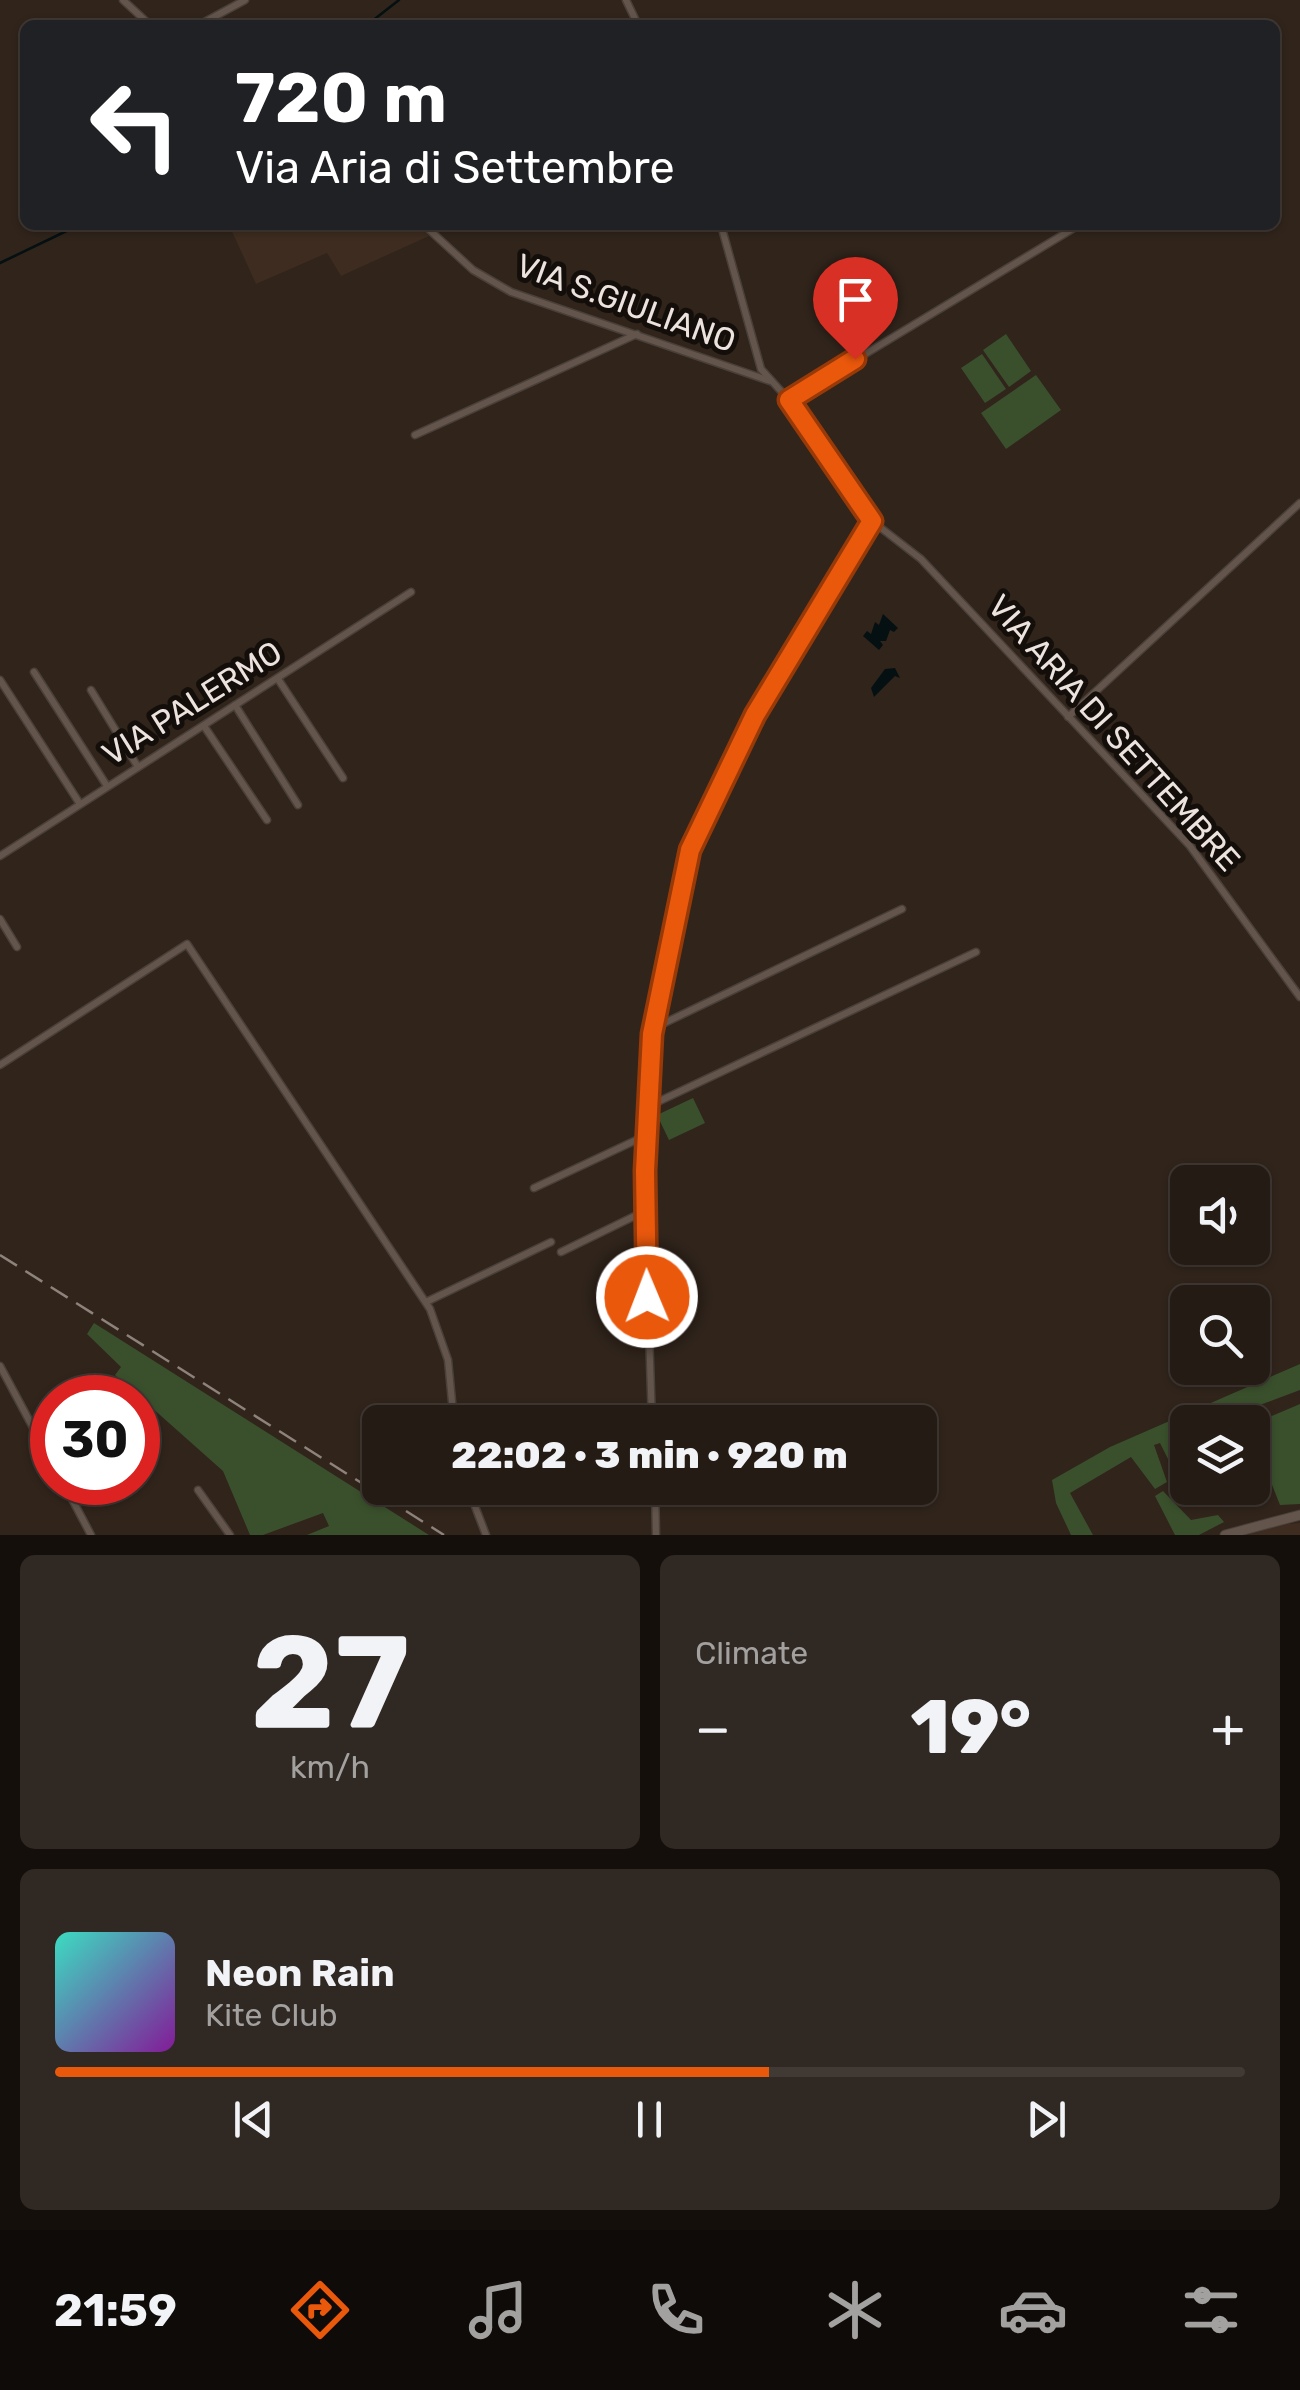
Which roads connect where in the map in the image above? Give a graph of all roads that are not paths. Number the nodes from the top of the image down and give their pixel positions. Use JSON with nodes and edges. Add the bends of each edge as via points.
{"nodes":[{"id":1,"x":123,"y":0,"type":"edge"},
{"id":2,"x":245,"y":0,"type":"edge"},
{"id":3,"x":145,"y":20,"type":"edge"},
{"id":4,"x":208,"y":20,"type":"edge"},
{"id":5,"x":429,"y":230,"type":"edge"},
{"id":6,"x":722,"y":230,"type":"edge"},
{"id":7,"x":1071,"y":230,"type":"edge"},
{"id":8,"x":638,"y":333,"type":"junction"},
{"id":9,"x":771,"y":382,"type":"junction"},
{"id":10,"x":789,"y":400,"type":"junction"},
{"id":11,"x":415,"y":435,"type":"dead end"},
{"id":12,"x":1299,"y":505,"type":"edge"},
{"id":13,"x":872,"y":521,"type":"junction"},
{"id":14,"x":411,"y":592,"type":"dead end"},
{"id":15,"x":34,"y":672,"type":"dead end"},
{"id":16,"x":278,"y":679,"type":"junction"},
{"id":17,"x":0,"y":680,"type":"edge"},
{"id":18,"x":91,"y":690,"type":"dead end"},
{"id":19,"x":235,"y":705,"type":"junction"},
{"id":20,"x":1068,"y":717,"type":"junction"},
{"id":21,"x":204,"y":726,"type":"junction"},
{"id":22,"x":138,"y":767,"type":"junction"},
{"id":23,"x":343,"y":778,"type":"dead end"},
{"id":24,"x":108,"y":786,"type":"junction"},
{"id":25,"x":80,"y":804,"type":"junction"},
{"id":26,"x":298,"y":804,"type":"dead end"},
{"id":27,"x":267,"y":820,"type":"dead end"},
{"id":28,"x":0,"y":856,"type":"edge"},
{"id":29,"x":902,"y":909,"type":"dead end"},
{"id":30,"x":0,"y":919,"type":"edge"},
{"id":31,"x":17,"y":947,"type":"dead end"},
{"id":32,"x":976,"y":952,"type":"dead end"},
{"id":33,"x":1300,"y":997,"type":"edge"},
{"id":34,"x":654,"y":1028,"type":"junction"},
{"id":35,"x":0,"y":1064,"type":"edge"},
{"id":36,"x":648,"y":1106,"type":"junction"},
{"id":37,"x":647,"y":1135,"type":"junction"},
{"id":38,"x":534,"y":1188,"type":"dead end"},
{"id":39,"x":644,"y":1211,"type":"junction"},
{"id":40,"x":551,"y":1242,"type":"dead end"},
{"id":41,"x":561,"y":1252,"type":"dead end"},
{"id":42,"x":426,"y":1302,"type":"junction"},
{"id":43,"x":0,"y":1366,"type":"edge"},
{"id":44,"x":452,"y":1405,"type":"edge"},
{"id":45,"x":651,"y":1405,"type":"edge"},
{"id":46,"x":30,"y":1417,"type":"edge"},
{"id":47,"x":198,"y":1490,"type":"dead end"},
{"id":48,"x":75,"y":1505,"type":"edge"},
{"id":49,"x":475,"y":1505,"type":"edge"},
{"id":50,"x":655,"y":1505,"type":"edge"},
{"id":51,"x":1300,"y":1516,"type":"edge"},
{"id":52,"x":91,"y":1535,"type":"edge"},
{"id":53,"x":230,"y":1535,"type":"edge"},
{"id":54,"x":486,"y":1535,"type":"edge"},
{"id":55,"x":656,"y":1535,"type":"edge"},
{"id":56,"x":1225,"y":1535,"type":"edge"}],
"edges":[{"from":1,"to":3,"type":"street"},
{"from":2,"to":4,"type":"street"},
{"from":5,"to":8,"type":"street","name":"VIA S.GIULIANO","via":[[473,270],[511,292]]},
{"from":6,"to":9,"type":"street","name":"VIA ARIA DI SETTEMBRE"},
{"from":7,"to":10,"type":"street"},
{"from":8,"to":9,"type":"street","name":"VIA S.GIULIANO"},
{"from":8,"to":11,"type":"street"},
{"from":9,"to":10,"type":"street","name":"VIA ARIA DI SETTEMBRE"},
{"from":10,"to":13,"type":"street","name":"VIA ARIA DI SETTEMBRE"},
{"from":12,"to":20,"type":"street"},
{"from":13,"to":20,"type":"street","name":"VIA ARIA DI SETTEMBRE","via":[[921,559]]},
{"from":13,"to":34,"type":"street","via":[[755,715],[703,818]]},
{"from":14,"to":16,"type":"street","name":"VIA PALERMO"},
{"from":15,"to":24,"type":"street"},
{"from":16,"to":19,"type":"street","name":"VIA PALERMO"},
{"from":16,"to":23,"type":"street"},
{"from":17,"to":25,"type":"street"},
{"from":18,"to":22,"type":"street"},
{"from":19,"to":21,"type":"street","name":"VIA PALERMO"},
{"from":19,"to":26,"type":"street"},
{"from":20,"to":33,"type":"street","name":"VIA ARIA DI SETTEMBRE","via":[[1190,846]]},
{"from":21,"to":22,"type":"street","name":"VIA PALERMO"},
{"from":21,"to":27,"type":"street"},
{"from":22,"to":24,"type":"street","name":"VIA PALERMO"},
{"from":24,"to":25,"type":"street","name":"VIA PALERMO"},
{"from":25,"to":28,"type":"street","name":"VIA PALERMO"},
{"from":29,"to":34,"type":"street"},
{"from":30,"to":31,"type":"street"},
{"from":32,"to":36,"type":"street"},
{"from":34,"to":36,"type":"street"},
{"from":35,"to":42,"type":"street","via":[[188,944]]},
{"from":36,"to":37,"type":"street"},
{"from":37,"to":38,"type":"street"},
{"from":37,"to":39,"type":"street"},
{"from":39,"to":41,"type":"street"},
{"from":39,"to":45,"type":"street"},
{"from":40,"to":42,"type":"street"},
{"from":42,"to":44,"type":"street","via":[[448,1360]]},
{"from":43,"to":46,"type":"street"},
{"from":47,"to":53,"type":"street"},
{"from":48,"to":52,"type":"street"},
{"from":49,"to":54,"type":"street"},
{"from":50,"to":55,"type":"street"},
{"from":51,"to":56,"type":"main road"}]}
